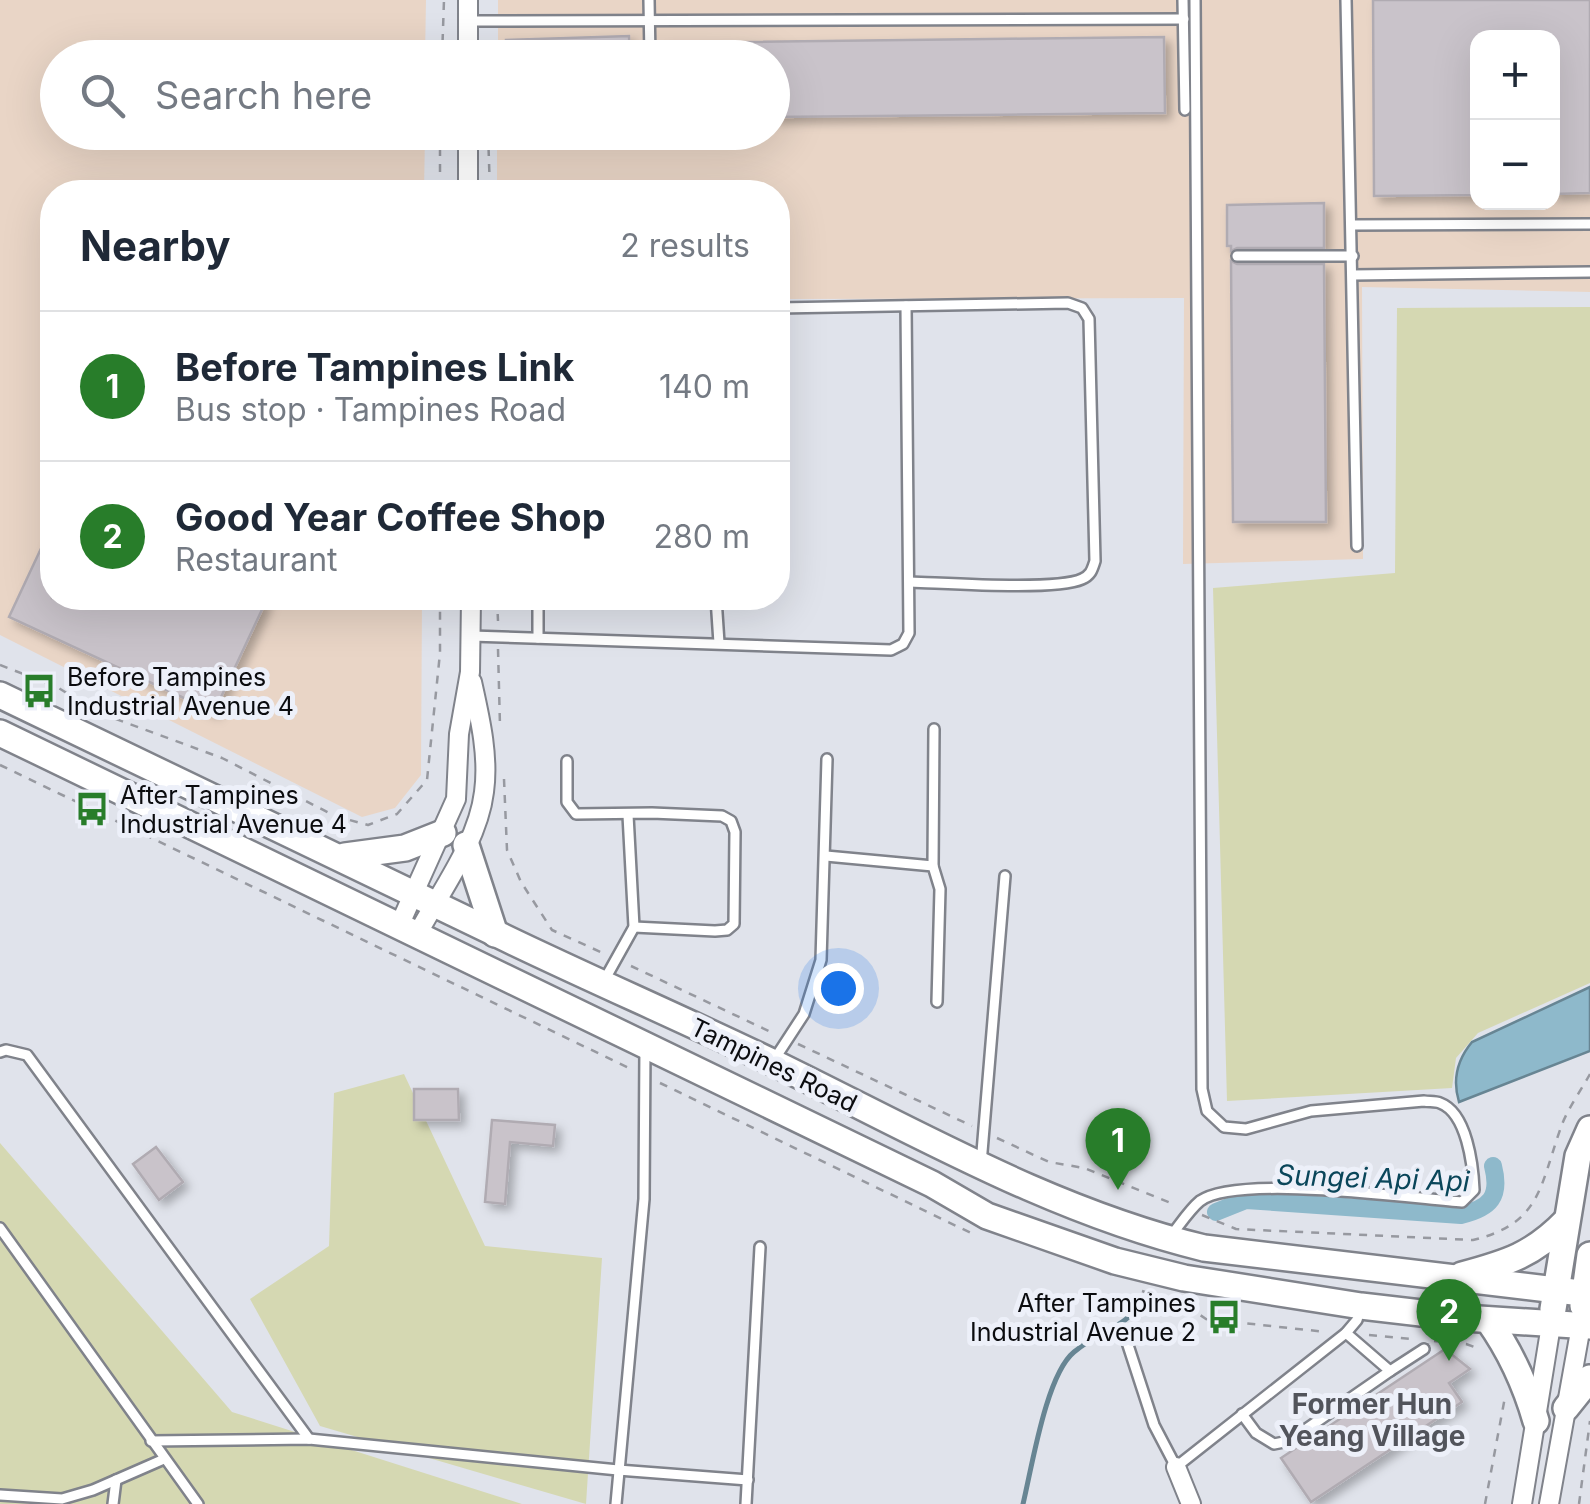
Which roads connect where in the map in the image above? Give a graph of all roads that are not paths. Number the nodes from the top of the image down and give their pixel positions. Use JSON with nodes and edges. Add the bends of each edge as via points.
{"nodes":[{"id":1,"x":468,"y":0,"type":"edge"},
{"id":2,"x":649,"y":0,"type":"edge"},
{"id":3,"x":1183,"y":0,"type":"edge"},
{"id":4,"x":1195,"y":0,"type":"edge"},
{"id":5,"x":1346,"y":0,"type":"edge"},
{"id":6,"x":649,"y":19,"type":"junction"},
{"id":7,"x":1184,"y":19,"type":"junction"},
{"id":8,"x":468,"y":21,"type":"junction"},
{"id":9,"x":468,"y":40,"type":"edge"},
{"id":10,"x":650,"y":40,"type":"edge"},
{"id":11,"x":1185,"y":110,"type":"dead end"},
{"id":12,"x":468,"y":150,"type":"edge"},
{"id":13,"x":468,"y":180,"type":"edge"},
{"id":14,"x":1590,"y":224,"type":"edge"},
{"id":15,"x":1353,"y":225,"type":"junction"},
{"id":16,"x":1238,"y":256,"type":"dead end"},
{"id":17,"x":1353,"y":256,"type":"junction"},
{"id":18,"x":1590,"y":272,"type":"edge"},
{"id":19,"x":1353,"y":274,"type":"junction"},
{"id":20,"x":906,"y":306,"type":"junction"},
{"id":21,"x":790,"y":308,"type":"edge"},
{"id":22,"x":1358,"y":546,"type":"dead end"},
{"id":23,"x":910,"y":582,"type":"junction"},
{"id":24,"x":470,"y":610,"type":"edge"},
{"id":25,"x":538,"y":610,"type":"edge"},
{"id":26,"x":717,"y":610,"type":"edge"},
{"id":27,"x":471,"y":636,"type":"junction"},
{"id":28,"x":538,"y":638,"type":"junction"},
{"id":29,"x":718,"y":643,"type":"junction"},
{"id":30,"x":470,"y":672,"type":"junction"},
{"id":31,"x":0,"y":695,"type":"edge"},
{"id":32,"x":934,"y":728,"type":"dead end"},
{"id":33,"x":0,"y":733,"type":"edge"},
{"id":34,"x":827,"y":759,"type":"dead end"},
{"id":35,"x":567,"y":761,"type":"dead end"},
{"id":36,"x":628,"y":814,"type":"junction"},
{"id":37,"x":442,"y":834,"type":"junction"},
{"id":38,"x":466,"y":845,"type":"junction"},
{"id":39,"x":340,"y":856,"type":"junction"},
{"id":40,"x":826,"y":856,"type":"junction"},
{"id":41,"x":933,"y":866,"type":"junction"},
{"id":42,"x":1005,"y":876,"type":"dead end"},
{"id":43,"x":425,"y":898,"type":"junction"},
{"id":44,"x":634,"y":927,"type":"junction"},
{"id":45,"x":408,"y":930,"type":"junction"},
{"id":46,"x":495,"y":934,"type":"junction"},
{"id":47,"x":603,"y":985,"type":"junction"},
{"id":48,"x":937,"y":1002,"type":"dead end"},
{"id":49,"x":644,"y":1044,"type":"junction"},
{"id":50,"x":0,"y":1052,"type":"edge"},
{"id":51,"x":773,"y":1062,"type":"junction"},
{"id":52,"x":1590,"y":1129,"type":"edge"},
{"id":53,"x":980,"y":1167,"type":"junction"},
{"id":54,"x":1566,"y":1220,"type":"junction"},
{"id":55,"x":0,"y":1228,"type":"edge"},
{"id":56,"x":1168,"y":1239,"type":"junction"},
{"id":57,"x":760,"y":1247,"type":"dead end"},
{"id":58,"x":1590,"y":1255,"type":"edge"},
{"id":59,"x":1450,"y":1278,"type":"junction"},
{"id":60,"x":1556,"y":1292,"type":"junction"},
{"id":61,"x":1587,"y":1294,"type":"edge"},
{"id":62,"x":1361,"y":1306,"type":"junction"},
{"id":63,"x":1488,"y":1320,"type":"junction"},
{"id":64,"x":1551,"y":1325,"type":"junction"},
{"id":65,"x":1585,"y":1326,"type":"edge"},
{"id":66,"x":1346,"y":1333,"type":"junction"},
{"id":67,"x":1126,"y":1339,"type":"dead end"},
{"id":68,"x":1424,"y":1349,"type":"dead end"},
{"id":69,"x":1390,"y":1371,"type":"junction"},
{"id":70,"x":1590,"y":1378,"type":"edge"},
{"id":71,"x":1566,"y":1408,"type":"junction"},
{"id":72,"x":1242,"y":1414,"type":"junction"},
{"id":73,"x":1536,"y":1421,"type":"junction"},
{"id":74,"x":309,"y":1439,"type":"junction"},
{"id":75,"x":151,"y":1441,"type":"junction"},
{"id":76,"x":164,"y":1459,"type":"junction"},
{"id":77,"x":1176,"y":1467,"type":"junction"},
{"id":78,"x":618,"y":1470,"type":"junction"},
{"id":79,"x":116,"y":1480,"type":"junction"},
{"id":80,"x":748,"y":1480,"type":"junction"},
{"id":81,"x":0,"y":1496,"type":"edge"},
{"id":82,"x":114,"y":1504,"type":"edge"},
{"id":83,"x":198,"y":1504,"type":"edge"},
{"id":84,"x":616,"y":1504,"type":"edge"},
{"id":85,"x":746,"y":1504,"type":"edge"},
{"id":86,"x":1191,"y":1504,"type":"edge"},
{"id":87,"x":1522,"y":1504,"type":"edge"},
{"id":88,"x":1548,"y":1504,"type":"edge"}],
"edges":[{"from":1,"to":8,"type":"street"},
{"from":2,"to":6,"type":"lane"},
{"from":3,"to":7,"type":"lane"},
{"from":4,"to":56,"type":"lane","via":[[1206,1111],[1224,1127],[1246,1129],[1311,1111],[1442,1103],[1458,1118],[1474,1190],[1462,1202],[1256,1186],[1200,1202]]},
{"from":5,"to":15,"type":"lane"},
{"from":6,"to":7,"type":"lane"},
{"from":6,"to":8,"type":"lane"},
{"from":6,"to":10,"type":"lane"},
{"from":7,"to":11,"type":"lane"},
{"from":8,"to":9,"type":"street"},
{"from":12,"to":13,"type":"street"},
{"from":14,"to":15,"type":"lane"},
{"from":15,"to":17,"type":"lane"},
{"from":16,"to":17,"type":"lane"},
{"from":17,"to":19,"type":"lane"},
{"from":18,"to":19,"type":"lane"},
{"from":19,"to":22,"type":"lane"},
{"from":20,"to":21,"type":"lane"},
{"from":20,"to":23,"type":"lane"},
{"from":20,"to":23,"type":"lane","via":[[1082,308],[1089,319],[1096,561],[1078,581]]},
{"from":23,"to":29,"type":"lane","via":[[908,634],[891,650]]},
{"from":24,"to":27,"type":"street"},
{"from":25,"to":28,"type":"lane"},
{"from":26,"to":29,"type":"lane"},
{"from":27,"to":28,"type":"lane"},
{"from":27,"to":30,"type":"street"},
{"from":28,"to":29,"type":"lane"},
{"from":30,"to":37,"type":"street","via":[[456,799]]},
{"from":30,"to":38,"type":"street","via":[[484,734],[484,792]]},
{"from":31,"to":39,"type":"main road","name":"Tampines Road"},
{"from":32,"to":41,"type":"lane"},
{"from":33,"to":45,"type":"main road","name":"Tampines Road"},
{"from":34,"to":40,"type":"lane"},
{"from":35,"to":36,"type":"lane","via":[[570,810]]},
{"from":36,"to":44,"type":"lane"},
{"from":36,"to":44,"type":"lane","via":[[722,816],[735,832],[734,924],[715,931]]},
{"from":37,"to":39,"type":"main road","via":[[382,854]]},
{"from":37,"to":43,"type":"street"},
{"from":38,"to":43,"type":"street"},
{"from":38,"to":46,"type":"main road"},
{"from":39,"to":43,"type":"main road","name":"Tampines Road"},
{"from":40,"to":41,"type":"lane"},
{"from":40,"to":51,"type":"lane","via":[[821,960],[804,1014]]},
{"from":41,"to":48,"type":"lane","via":[[940,889]]},
{"from":42,"to":53,"type":"lane"},
{"from":43,"to":45,"type":"street"},
{"from":43,"to":46,"type":"main road","name":"Tampines Road"},
{"from":44,"to":47,"type":"lane"},
{"from":45,"to":49,"type":"main road","name":"Tampines Road"},
{"from":46,"to":47,"type":"main road","name":"Tampines Road"},
{"from":47,"to":51,"type":"main road","name":"Tampines Road"},
{"from":49,"to":62,"type":"main road","name":"Tampines Road","via":[[987,1216],[1146,1269]]},
{"from":49,"to":78,"type":"lane","via":[[644,1199]]},
{"from":50,"to":74,"type":"lane","via":[[27,1056]]},
{"from":51,"to":53,"type":"main road","name":"Tampines Road"},
{"from":52,"to":54,"type":"main road"},
{"from":53,"to":56,"type":"main road","name":"Tampines Road"},
{"from":54,"to":59,"type":"main road","via":[[1543,1244],[1501,1265]]},
{"from":54,"to":60,"type":"main road"},
{"from":55,"to":75,"type":"lane"},
{"from":56,"to":59,"type":"main road","name":"Tampines Road"},
{"from":57,"to":80,"type":"lane"},
{"from":58,"to":61,"type":"main road"},
{"from":59,"to":60,"type":"main road","name":"Tampines Road"},
{"from":60,"to":61,"type":"main road","name":"Tampines Road"},
{"from":60,"to":64,"type":"main road"},
{"from":61,"to":65,"type":"main road"},
{"from":62,"to":63,"type":"main road","name":"Tampines Road"},
{"from":62,"to":66,"type":"lane"},
{"from":63,"to":64,"type":"main road","name":"Tampines Road"},
{"from":63,"to":73,"type":"main road","via":[[1524,1381]]},
{"from":64,"to":65,"type":"main road","name":"Tampines Road"},
{"from":64,"to":73,"type":"street"},
{"from":65,"to":71,"type":"street"},
{"from":66,"to":69,"type":"lane"},
{"from":66,"to":72,"type":"lane"},
{"from":67,"to":77,"type":"lane","via":[[1154,1425]]},
{"from":68,"to":69,"type":"lane"},
{"from":69,"to":72,"type":"lane","via":[[1289,1441],[1274,1444]]},
{"from":70,"to":71,"type":"main road"},
{"from":71,"to":88,"type":"street"},
{"from":72,"to":77,"type":"lane"},
{"from":73,"to":87,"type":"street"},
{"from":74,"to":75,"type":"lane"},
{"from":74,"to":78,"type":"lane"},
{"from":75,"to":76,"type":"lane"},
{"from":76,"to":79,"type":"lane"},
{"from":76,"to":83,"type":"lane"},
{"from":77,"to":86,"type":"street"},
{"from":78,"to":80,"type":"lane"},
{"from":78,"to":84,"type":"lane"},
{"from":79,"to":81,"type":"lane","via":[[62,1498]]},
{"from":79,"to":82,"type":"lane"},
{"from":80,"to":85,"type":"lane"}]}
